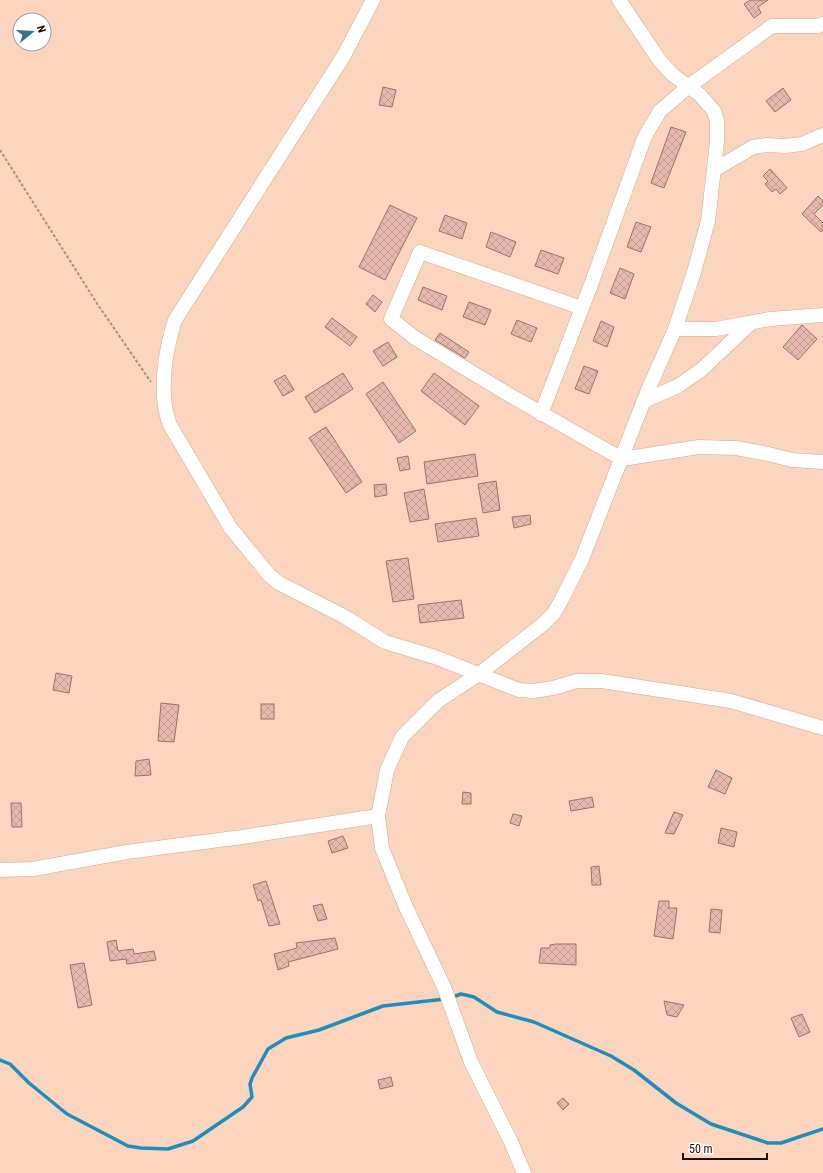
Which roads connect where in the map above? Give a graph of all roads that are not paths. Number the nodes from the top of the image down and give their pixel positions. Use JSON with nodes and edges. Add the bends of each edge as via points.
{"nodes":[{"id":1,"x":373,"y":0,"type":"edge"},
{"id":2,"x":619,"y":0,"type":"edge"},
{"id":3,"x":823,"y":24,"type":"edge"},
{"id":4,"x":689,"y":86,"type":"junction"},
{"id":5,"x":823,"y":135,"type":"edge"},
{"id":6,"x":714,"y":170,"type":"junction"},
{"id":7,"x":582,"y":308,"type":"junction"},
{"id":8,"x":823,"y":315,"type":"edge"},
{"id":9,"x":751,"y":323,"type":"junction"},
{"id":10,"x":675,"y":329,"type":"junction"},
{"id":11,"x":644,"y":400,"type":"junction"},
{"id":12,"x":542,"y":414,"type":"junction"},
{"id":13,"x":622,"y":459,"type":"junction"},
{"id":14,"x":823,"y":462,"type":"edge"},
{"id":15,"x":479,"y":674,"type":"junction"},
{"id":16,"x":823,"y":728,"type":"edge"},
{"id":17,"x":378,"y":816,"type":"junction"},
{"id":18,"x":0,"y":870,"type":"edge"},
{"id":19,"x":524,"y":1173,"type":"edge"}],
"edges":[{"from":1,"to":15,"type":"street","via":[[343,57],[175,320],[167,345],[165,412],[170,425],[230,527],[269,576],[347,618],[385,642]]},
{"from":2,"to":4,"type":"street","via":[[660,61],[673,75]]},
{"from":3,"to":4,"type":"street","via":[[772,26]]},
{"from":4,"to":6,"type":"street","via":[[714,112],[717,121]]},
{"from":4,"to":7,"type":"street","via":[[660,111],[645,136]]},
{"from":5,"to":6,"type":"street","via":[[802,144],[754,147]]},
{"from":6,"to":10,"type":"street","via":[[708,221]]},
{"from":7,"to":12,"type":"street"},
{"from":7,"to":12,"type":"street","via":[[420,252],[391,319],[415,338]]},
{"from":8,"to":9,"type":"street"},
{"from":9,"to":10,"type":"street","via":[[716,329]]},
{"from":9,"to":11,"type":"street","via":[[701,370],[678,386]]},
{"from":10,"to":11,"type":"street"},
{"from":11,"to":13,"type":"street"},
{"from":12,"to":13,"type":"street"},
{"from":13,"to":14,"type":"street","via":[[699,447],[736,448],[792,460]]},
{"from":13,"to":15,"type":"street","via":[[582,559],[554,613]]},
{"from":15,"to":16,"type":"street","via":[[519,690],[553,688],[577,681],[602,681],[693,695],[731,701]]},
{"from":15,"to":17,"type":"street","via":[[438,701],[402,737],[386,770]]},
{"from":17,"to":18,"type":"street","via":[[127,852],[32,869]]},
{"from":17,"to":19,"type":"street","via":[[382,848],[405,905],[444,987],[472,1062]]}]}
